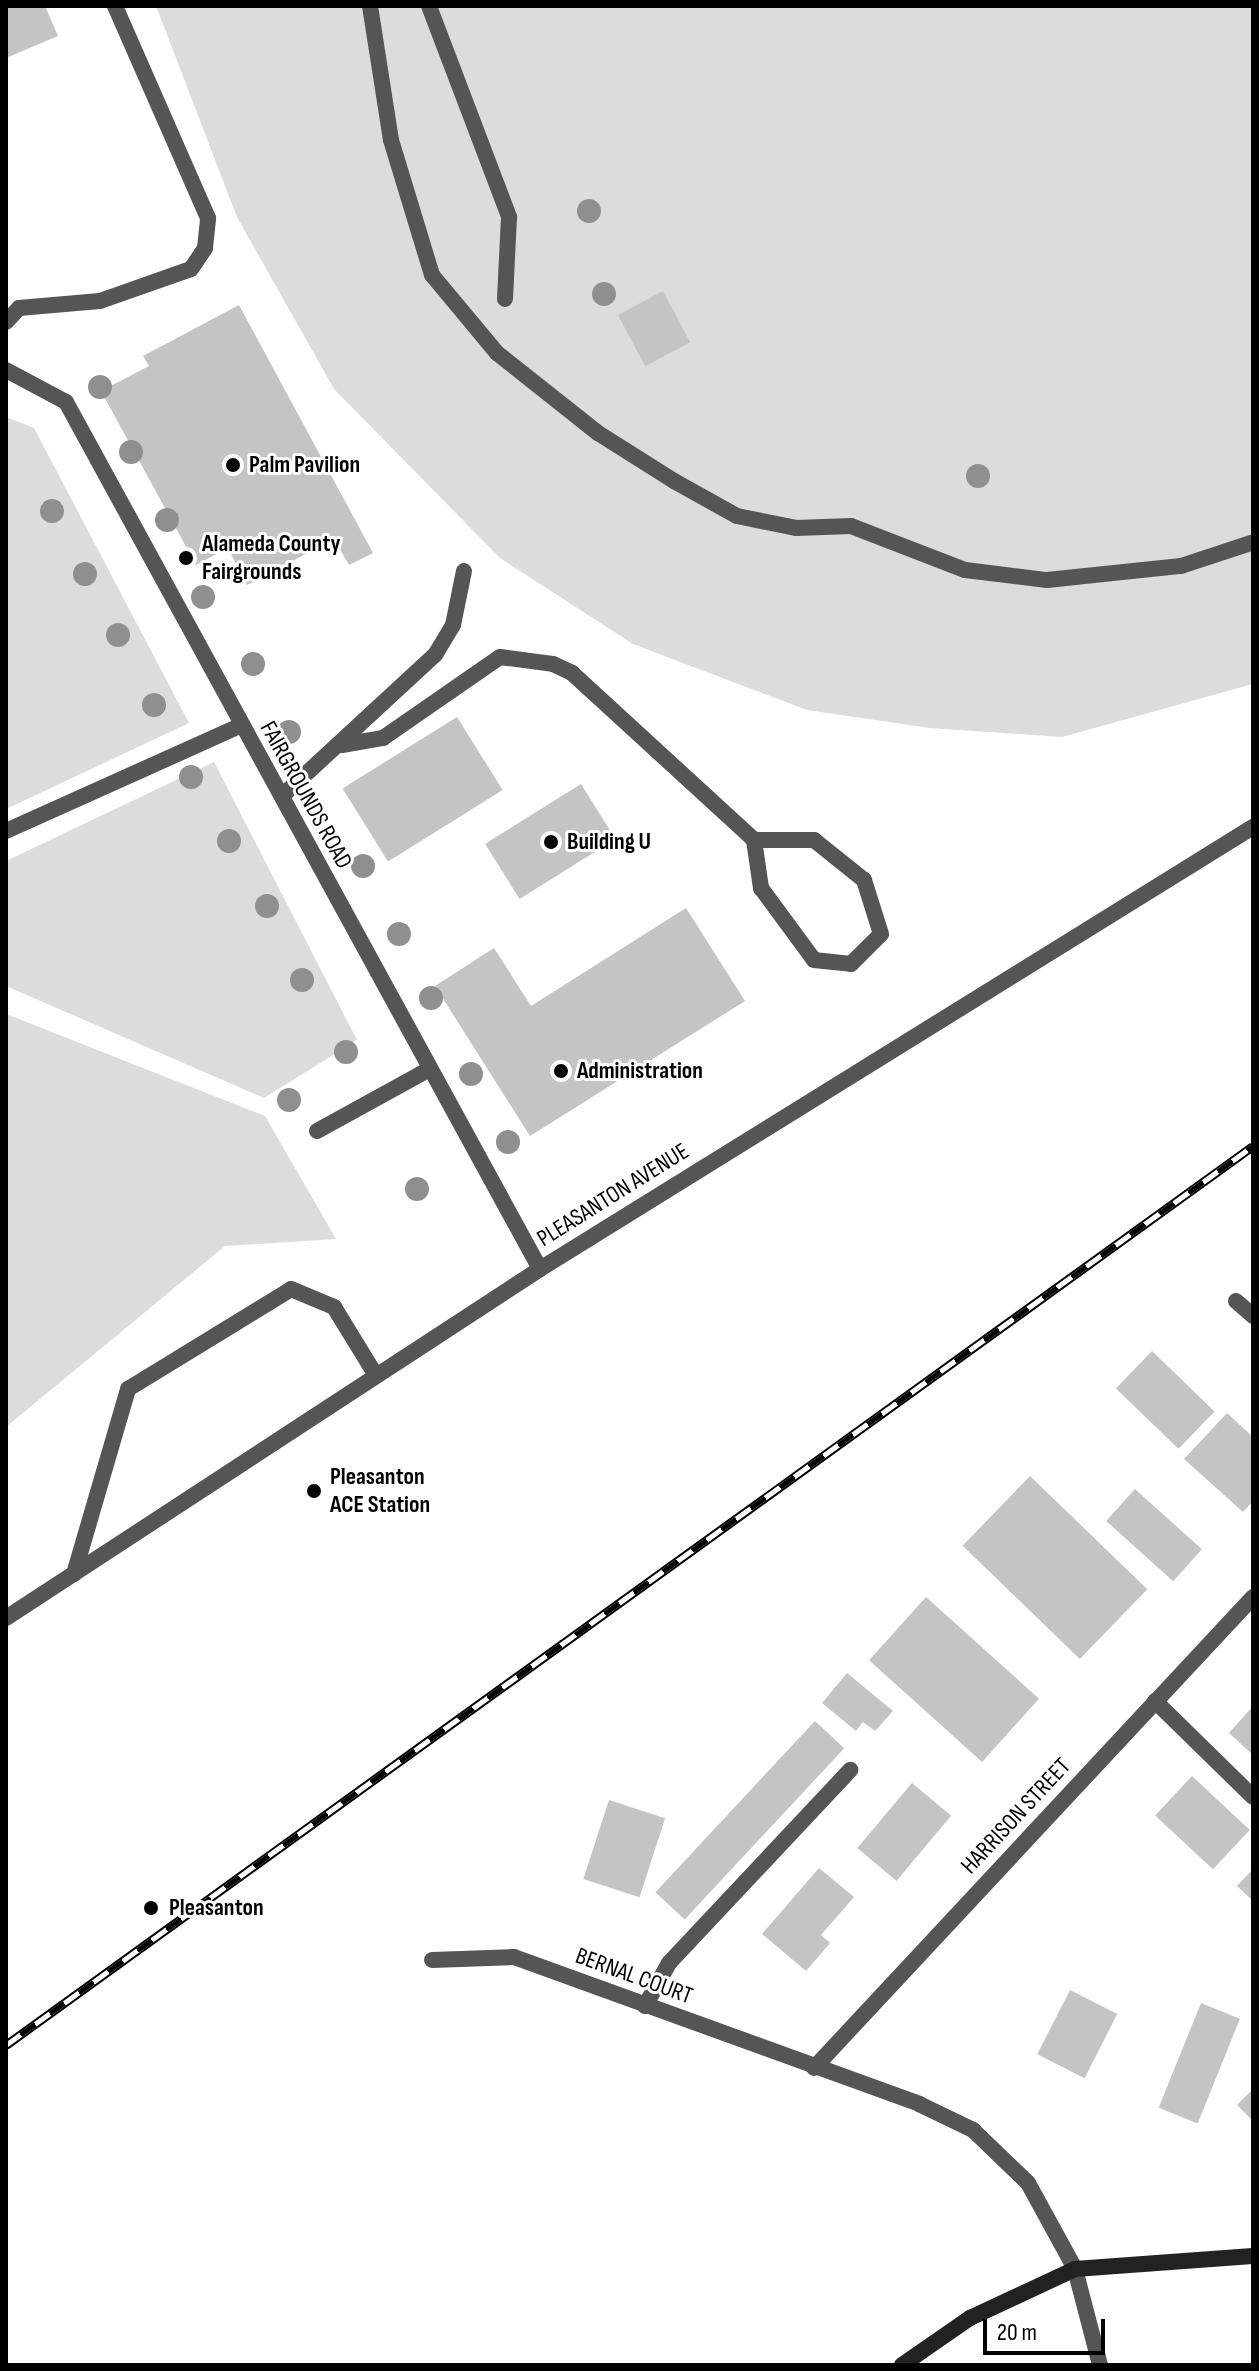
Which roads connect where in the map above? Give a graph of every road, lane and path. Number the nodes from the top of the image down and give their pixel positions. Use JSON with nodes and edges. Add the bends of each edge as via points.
{"nodes":[{"id":1,"x":115,"y":6,"type":"edge"},
{"id":2,"x":370,"y":6,"type":"edge"},
{"id":3,"x":429,"y":6,"type":"edge"},
{"id":4,"x":505,"y":299,"type":"dead end"},
{"id":5,"x":6,"y":322,"type":"edge"},
{"id":6,"x":6,"y":370,"type":"edge"},
{"id":7,"x":1251,"y":543,"type":"dead end"},
{"id":8,"x":464,"y":571,"type":"dead end"},
{"id":9,"x":240,"y":726,"type":"junction"},
{"id":10,"x":342,"y":745,"type":"junction"},
{"id":11,"x":282,"y":796,"type":"junction"},
{"id":12,"x":1253,"y":827,"type":"edge"},
{"id":13,"x":6,"y":831,"type":"edge"},
{"id":14,"x":754,"y":840,"type":"junction"},
{"id":15,"x":428,"y":1070,"type":"junction"},
{"id":16,"x":317,"y":1131,"type":"dead end"},
{"id":17,"x":540,"y":1269,"type":"junction"},
{"id":18,"x":1236,"y":1301,"type":"dead end"},
{"id":19,"x":1253,"y":1316,"type":"edge"},
{"id":20,"x":375,"y":1374,"type":"junction"},
{"id":21,"x":74,"y":1574,"type":"junction"},
{"id":22,"x":1253,"y":1597,"type":"edge"},
{"id":23,"x":6,"y":1618,"type":"edge"},
{"id":24,"x":1155,"y":1701,"type":"junction"},
{"id":25,"x":850,"y":1770,"type":"dead end"},
{"id":26,"x":1253,"y":1797,"type":"edge"},
{"id":27,"x":432,"y":1960,"type":"dead end"},
{"id":28,"x":645,"y":2006,"type":"junction"},
{"id":29,"x":814,"y":2068,"type":"junction"},
{"id":30,"x":1253,"y":2256,"type":"edge"},
{"id":31,"x":1075,"y":2269,"type":"junction"},
{"id":32,"x":902,"y":2365,"type":"edge"},
{"id":33,"x":1100,"y":2365,"type":"edge"}],
"edges":[{"from":1,"to":5,"type":"street","via":[[208,218],[205,248],[191,269],[100,301],[19,308]]},
{"from":2,"to":7,"type":"street","via":[[394,153],[432,275],[497,353],[598,433],[674,481],[737,516],[796,528],[851,526],[965,570],[1047,580],[1181,566]]},
{"from":3,"to":4,"type":"street","via":[[509,217]]},
{"from":6,"to":9,"type":"street","name":"FAIRGROUNDS ROAD","via":[[66,402]]},
{"from":8,"to":10,"type":"street","via":[[446,642]]},
{"from":9,"to":11,"type":"street","name":"FAIRGROUNDS ROAD"},
{"from":9,"to":13,"type":"street"},
{"from":10,"to":11,"type":"street"},
{"from":10,"to":14,"type":"street","via":[[383,738],[500,657],[517,655],[572,673]]},
{"from":11,"to":15,"type":"street","name":"FAIRGROUNDS ROAD"},
{"from":12,"to":17,"type":"street","name":"PLEASANTON AVENUE"},
{"from":14,"to":14,"type":"street","via":[[761,888],[814,960],[851,964],[881,934],[864,880],[814,840]]},
{"from":15,"to":16,"type":"street"},
{"from":15,"to":17,"type":"street","name":"FAIRGROUNDS ROAD"},
{"from":17,"to":20,"type":"street","name":"PLEASANTON AVENUE"},
{"from":18,"to":19,"type":"street"},
{"from":20,"to":21,"type":"street","name":"PLEASANTON AVENUE"},
{"from":20,"to":21,"type":"street","via":[[334,1307],[291,1289],[128,1389]]},
{"from":21,"to":23,"type":"street","name":"PLEASANTON AVENUE"},
{"from":22,"to":24,"type":"street","name":"HARRISON STREET"},
{"from":24,"to":26,"type":"street"},
{"from":24,"to":29,"type":"street","name":"HARRISON STREET"},
{"from":25,"to":28,"type":"street","via":[[669,1963]]},
{"from":27,"to":28,"type":"street","name":"BERNAL COURT","via":[[514,1957]]},
{"from":28,"to":29,"type":"street","name":"BERNAL COURT"},
{"from":29,"to":31,"type":"street","name":"BERNAL COURT","via":[[919,2104],[973,2130],[1028,2183]]},
{"from":30,"to":31,"type":"street"},
{"from":31,"to":32,"type":"street","via":[[970,2318]]},
{"from":31,"to":33,"type":"street","name":"BERNAL COURT"}]}
